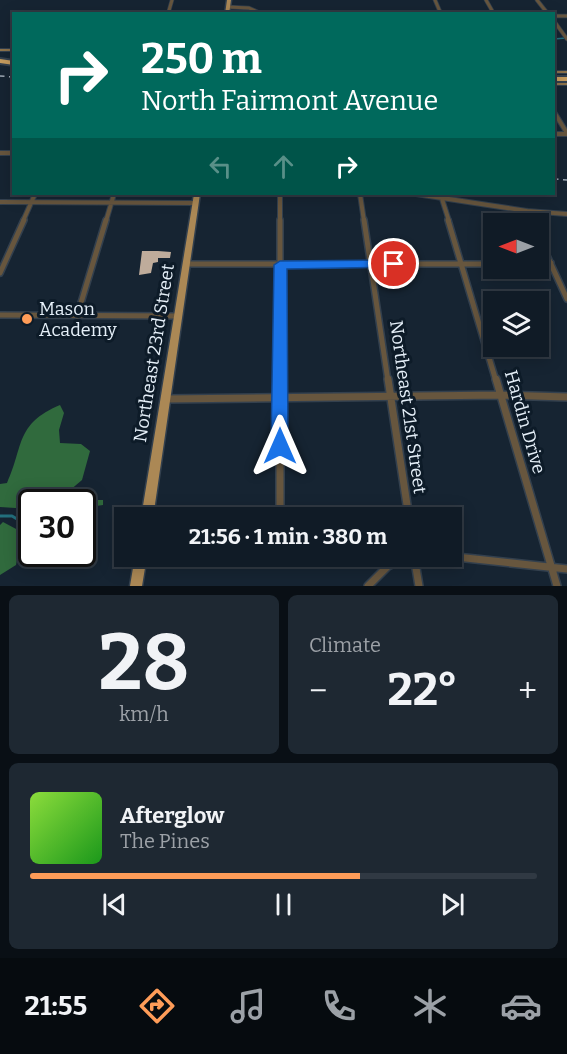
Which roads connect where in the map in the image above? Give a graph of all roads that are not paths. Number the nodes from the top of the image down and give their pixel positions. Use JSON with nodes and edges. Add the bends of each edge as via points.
{"nodes":[{"id":1,"x":229,"y":0,"type":"edge"},
{"id":2,"x":537,"y":0,"type":"edge"},
{"id":3,"x":227,"y":10,"type":"edge"},
{"id":4,"x":258,"y":12,"type":"edge"},
{"id":5,"x":546,"y":12,"type":"edge"},
{"id":6,"x":555,"y":22,"type":"edge"},
{"id":7,"x":567,"y":39,"type":"edge"},
{"id":8,"x":555,"y":114,"type":"edge"},
{"id":9,"x":567,"y":134,"type":"edge"},
{"id":10,"x":34,"y":195,"type":"edge"},
{"id":11,"x":114,"y":195,"type":"edge"},
{"id":12,"x":197,"y":195,"type":"edge"},
{"id":13,"x":280,"y":195,"type":"edge"},
{"id":14,"x":360,"y":195,"type":"edge"},
{"id":15,"x":421,"y":195,"type":"edge"},
{"id":16,"x":442,"y":199,"type":"junction"},
{"id":17,"x":0,"y":202,"type":"edge"},
{"id":18,"x":31,"y":202,"type":"junction"},
{"id":19,"x":111,"y":203,"type":"junction"},
{"id":20,"x":196,"y":203,"type":"junction"},
{"id":21,"x":527,"y":211,"type":"joint"},
{"id":22,"x":567,"y":214,"type":"edge"},
{"id":23,"x":549,"y":259,"type":"edge"},
{"id":24,"x":551,"y":263,"type":"joint"},
{"id":25,"x":186,"y":264,"type":"junction"},
{"id":26,"x":372,"y":264,"type":"junction"},
{"id":27,"x":483,"y":264,"type":"edge"},
{"id":28,"x":280,"y":265,"type":"junction"},
{"id":29,"x":462,"y":265,"type":"junction"},
{"id":30,"x":0,"y":273,"type":"edge"},
{"id":31,"x":567,"y":299,"type":"edge"},
{"id":32,"x":0,"y":315,"type":"edge"},
{"id":33,"x":77,"y":316,"type":"junction"},
{"id":34,"x":178,"y":316,"type":"junction"},
{"id":35,"x":501,"y":395,"type":"junction"},
{"id":36,"x":391,"y":397,"type":"junction"},
{"id":37,"x":567,"y":397,"type":"edge"},
{"id":38,"x":165,"y":399,"type":"junction"},
{"id":39,"x":280,"y":399,"type":"junction"},
{"id":40,"x":149,"y":507,"type":"edge"},
{"id":41,"x":280,"y":507,"type":"edge"},
{"id":42,"x":407,"y":507,"type":"edge"},
{"id":43,"x":462,"y":558,"type":"edge"},
{"id":44,"x":139,"y":567,"type":"edge"},
{"id":45,"x":387,"y":567,"type":"edge"},
{"id":46,"x":416,"y":567,"type":"edge"},
{"id":47,"x":552,"y":568,"type":"junction"},
{"id":48,"x":567,"y":569,"type":"edge"},
{"id":49,"x":136,"y":586,"type":"edge"},
{"id":50,"x":368,"y":586,"type":"edge"},
{"id":51,"x":419,"y":586,"type":"edge"},
{"id":52,"x":557,"y":586,"type":"edge"}],
"edges":[{"from":1,"to":3,"type":"main road"},
{"from":2,"to":5,"type":"street"},
{"from":3,"to":4,"type":"street","via":[[249,8]]},
{"from":6,"to":7,"type":"street"},
{"from":8,"to":9,"type":"street"},
{"from":10,"to":18,"type":"street"},
{"from":11,"to":19,"type":"street"},
{"from":12,"to":20,"type":"main road","name":"Northeast 23rd Street"},
{"from":13,"to":28,"type":"street"},
{"from":14,"to":26,"type":"street","name":"Northeast 21st Street"},
{"from":15,"to":16,"type":"street"},
{"from":16,"to":21,"type":"street"},
{"from":16,"to":29,"type":"street","name":"Hardin Drive"},
{"from":17,"to":18,"type":"street"},
{"from":18,"to":19,"type":"street"},
{"from":18,"to":30,"type":"street"},
{"from":19,"to":20,"type":"street"},
{"from":19,"to":33,"type":"street"},
{"from":20,"to":25,"type":"main road","name":"Northeast 23rd Street"},
{"from":21,"to":22,"type":"street"},
{"from":23,"to":24,"type":"street"},
{"from":24,"to":31,"type":"street"},
{"from":25,"to":28,"type":"street"},
{"from":25,"to":34,"type":"main road","name":"Northeast 23rd Street"},
{"from":26,"to":28,"type":"street"},
{"from":26,"to":29,"type":"street"},
{"from":26,"to":36,"type":"street","name":"Northeast 21st Street"},
{"from":27,"to":29,"type":"street"},
{"from":28,"to":39,"type":"street"},
{"from":29,"to":35,"type":"street","name":"Hardin Drive"},
{"from":32,"to":33,"type":"street"},
{"from":33,"to":34,"type":"street"},
{"from":34,"to":38,"type":"main road","name":"Northeast 23rd Street"},
{"from":35,"to":36,"type":"street"},
{"from":35,"to":37,"type":"street"},
{"from":35,"to":47,"type":"street","name":"Hardin Drive"},
{"from":36,"to":39,"type":"street"},
{"from":36,"to":42,"type":"street","name":"Northeast 21st Street"},
{"from":38,"to":39,"type":"street"},
{"from":38,"to":40,"type":"main road","name":"Northeast 23rd Street"},
{"from":39,"to":41,"type":"street"},
{"from":43,"to":47,"type":"street"},
{"from":44,"to":49,"type":"main road"},
{"from":45,"to":50,"type":"street"},
{"from":46,"to":51,"type":"street"},
{"from":47,"to":48,"type":"street"},
{"from":47,"to":52,"type":"street","name":"Hardin Drive"}]}
